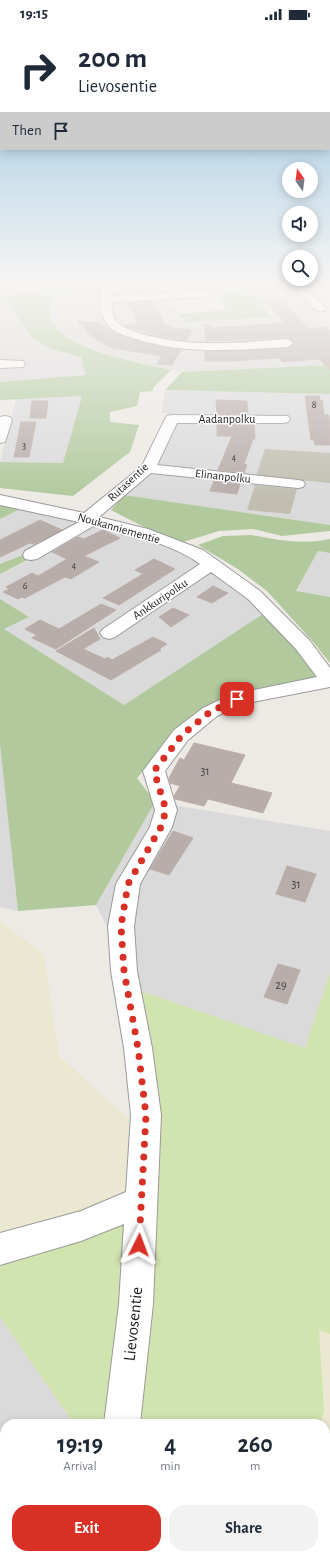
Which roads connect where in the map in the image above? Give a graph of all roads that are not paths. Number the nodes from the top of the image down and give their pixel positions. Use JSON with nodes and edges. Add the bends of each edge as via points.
{"nodes":[{"id":1,"x":0,"y":364,"type":"edge"},
{"id":2,"x":19,"y":364,"type":"dead end"},
{"id":3,"x":172,"y":419,"type":"joint"},
{"id":4,"x":283,"y":419,"type":"dead end"},
{"id":5,"x":5,"y":420,"type":"dead end"},
{"id":6,"x":0,"y":439,"type":"edge"},
{"id":7,"x":148,"y":468,"type":"junction"},
{"id":8,"x":298,"y":484,"type":"dead end"},
{"id":9,"x":0,"y":500,"type":"edge"},
{"id":10,"x":90,"y":519,"type":"junction"},
{"id":11,"x":31,"y":555,"type":"dead end"},
{"id":12,"x":211,"y":564,"type":"junction"},
{"id":13,"x":109,"y":633,"type":"dead end"},
{"id":14,"x":330,"y":681,"type":"edge"},
{"id":15,"x":142,"y":1201,"type":"junction"},
{"id":16,"x":0,"y":1249,"type":"edge"},
{"id":17,"x":123,"y":1419,"type":"edge"}],
"edges":[{"from":1,"to":2,"type":"street"},
{"from":3,"to":4,"type":"street","name":"Aadanpolku"},
{"from":3,"to":7,"type":"street","name":"Rutasentie"},
{"from":5,"to":6,"type":"street"},
{"from":7,"to":8,"type":"street","name":"Elinanpolku"},
{"from":7,"to":10,"type":"street","name":"Rutasentie"},
{"from":9,"to":10,"type":"street","name":"Noukanniementie"},
{"from":10,"to":11,"type":"street","name":"Rutasentie"},
{"from":10,"to":12,"type":"street","name":"Noukanniementie","via":[[167,541],[197,554]]},
{"from":12,"to":13,"type":"street","name":"Ankkuripolku"},
{"from":12,"to":14,"type":"street","name":"Noukanniementie","via":[[254,595],[303,645]]},
{"from":14,"to":15,"type":"street","name":"Lievosentie","via":[[237,699],[210,712],[182,735],[154,771],[166,810],[161,827],[128,884],[121,926],[124,971],[138,1048],[146,1115]]},
{"from":15,"to":16,"type":"street","via":[[81,1226]]},
{"from":15,"to":17,"type":"street","name":"Lievosentie","via":[[136,1304]]}]}
